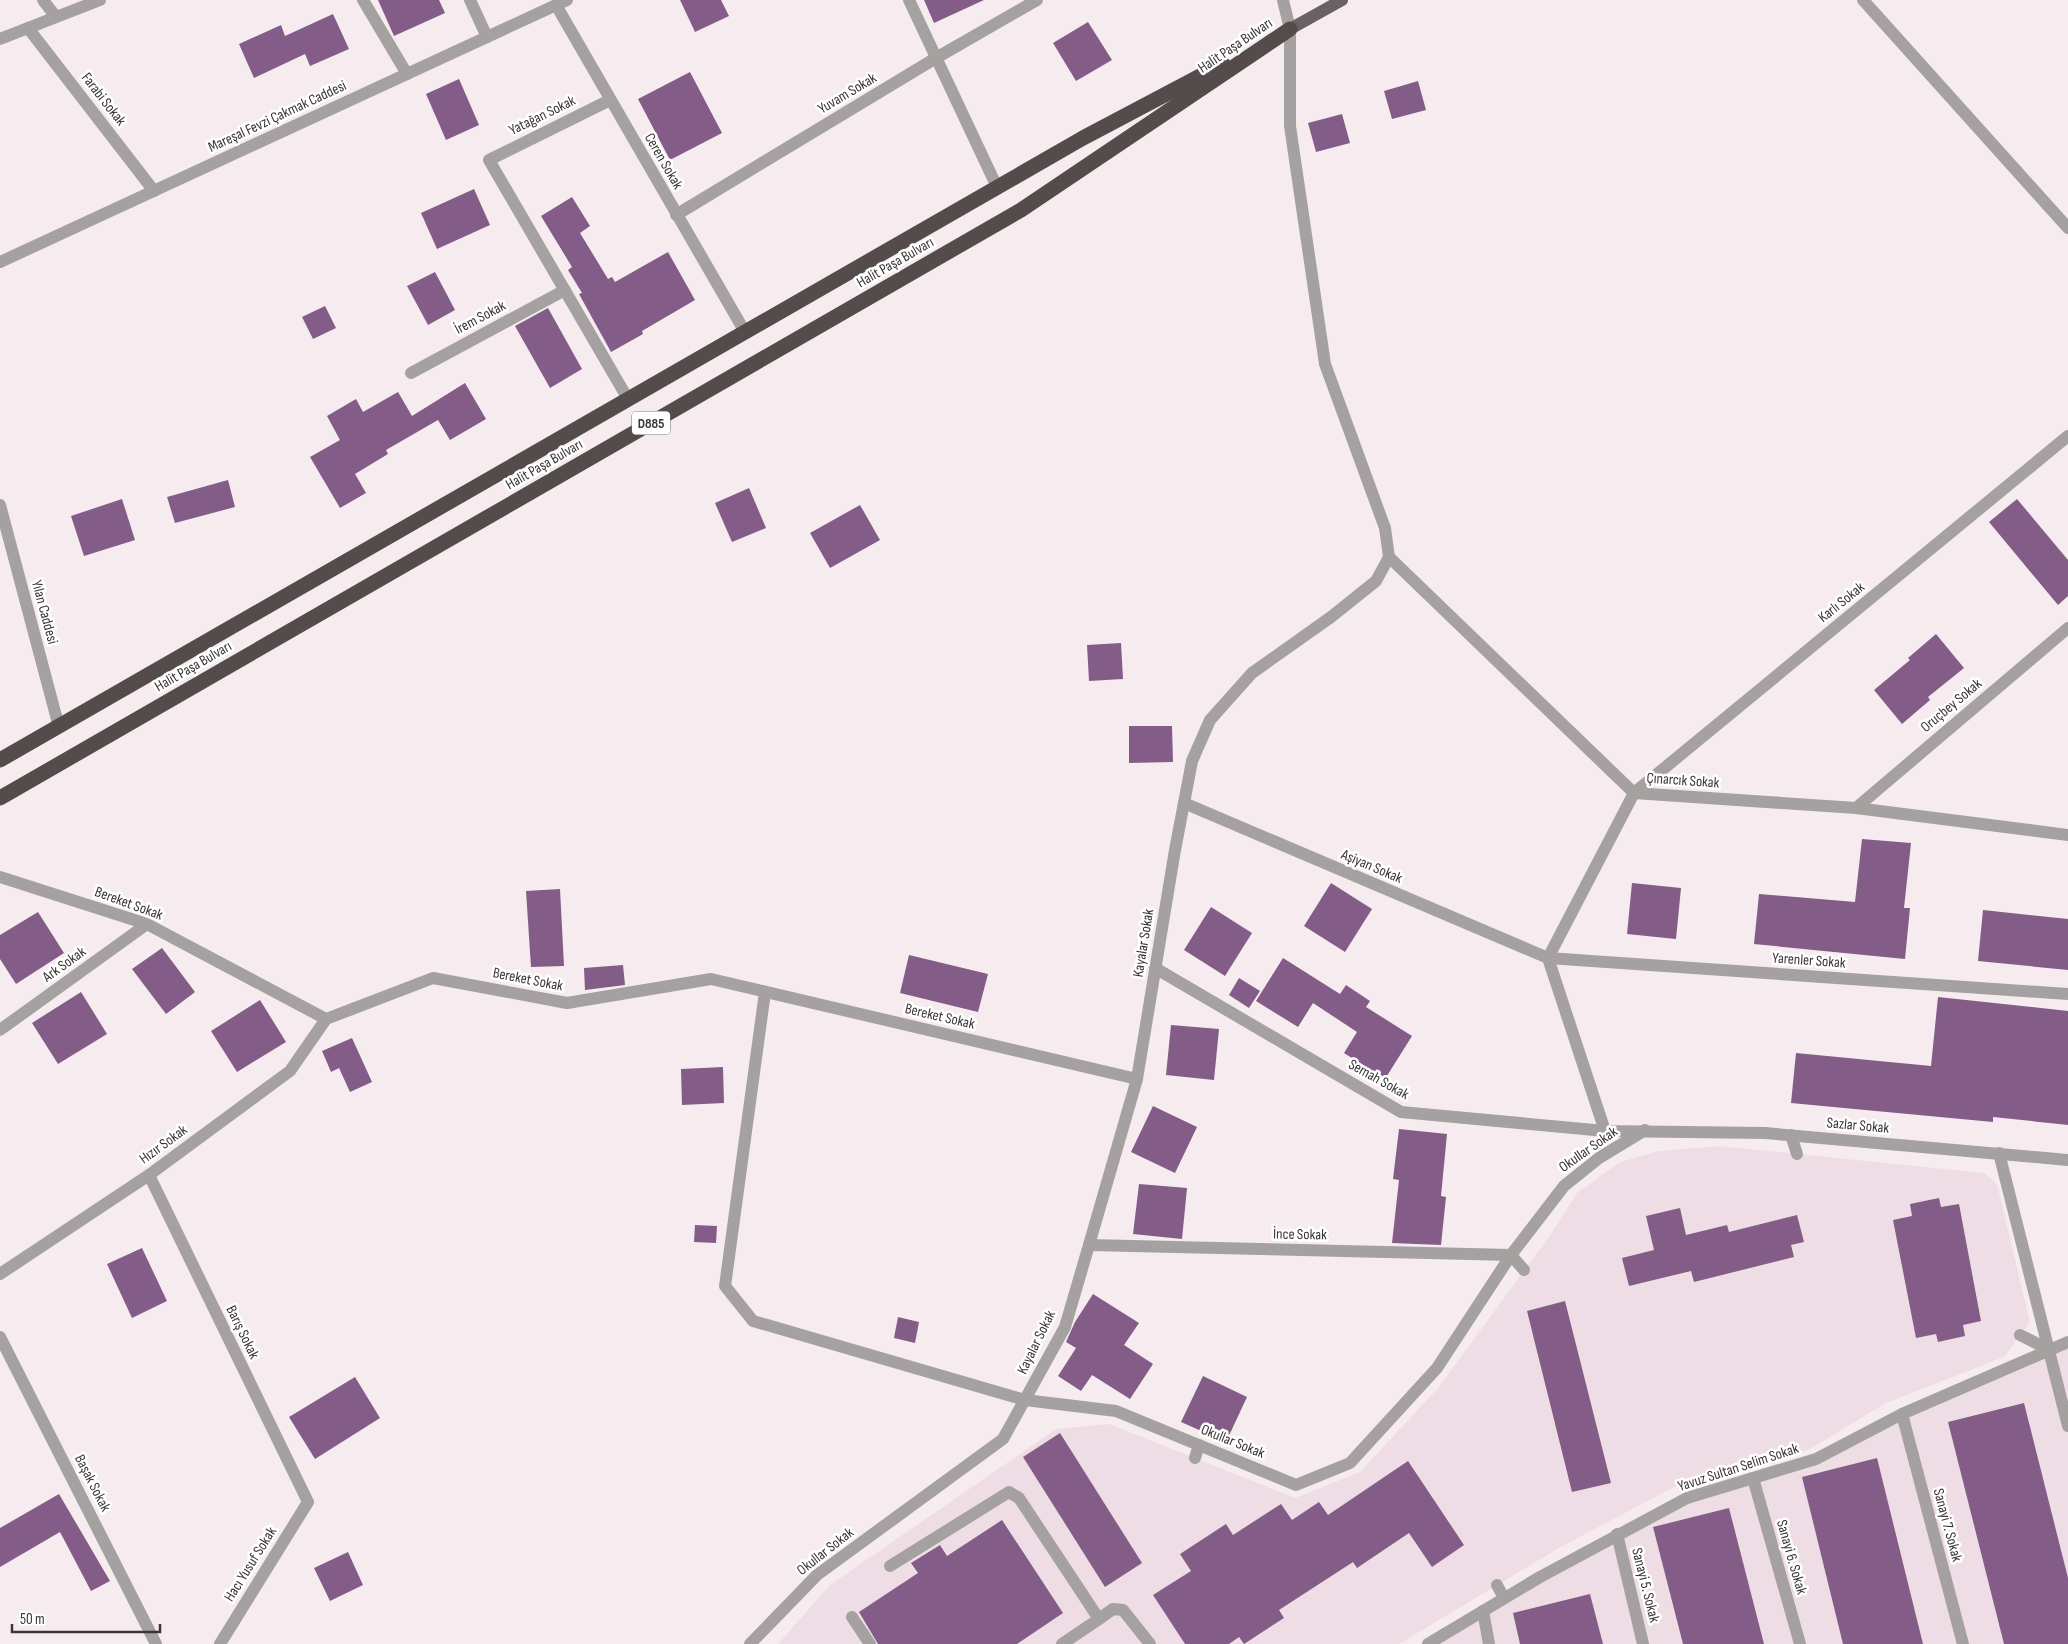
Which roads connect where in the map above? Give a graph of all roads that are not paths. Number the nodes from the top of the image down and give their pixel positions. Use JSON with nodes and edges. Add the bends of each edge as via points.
{"nodes":[{"id":1,"x":43,"y":0,"type":"edge"},
{"id":2,"x":100,"y":0,"type":"edge"},
{"id":3,"x":363,"y":0,"type":"edge"},
{"id":4,"x":470,"y":0,"type":"edge"},
{"id":5,"x":909,"y":0,"type":"edge"},
{"id":6,"x":1037,"y":0,"type":"edge"},
{"id":7,"x":1283,"y":0,"type":"edge"},
{"id":8,"x":1342,"y":0,"type":"edge"},
{"id":9,"x":1863,"y":0,"type":"edge"},
{"id":10,"x":562,"y":3,"type":"edge"},
{"id":11,"x":56,"y":17,"type":"junction"},
{"id":12,"x":28,"y":28,"type":"junction"},
{"id":13,"x":1290,"y":29,"type":"junction"},
{"id":14,"x":487,"y":37,"type":"junction"},
{"id":15,"x":0,"y":39,"type":"edge"},
{"id":16,"x":936,"y":58,"type":"junction"},
{"id":17,"x":407,"y":74,"type":"junction"},
{"id":18,"x":610,"y":100,"type":"junction"},
{"id":19,"x":997,"y":187,"type":"junction"},
{"id":20,"x":154,"y":191,"type":"junction"},
{"id":21,"x":676,"y":215,"type":"junction"},
{"id":22,"x":2068,"y":228,"type":"edge"},
{"id":23,"x":0,"y":262,"type":"edge"},
{"id":24,"x":565,"y":290,"type":"junction"},
{"id":25,"x":745,"y":332,"type":"junction"},
{"id":26,"x":411,"y":373,"type":"dead end"},
{"id":27,"x":628,"y":399,"type":"junction"},
{"id":28,"x":2068,"y":436,"type":"edge"},
{"id":29,"x":0,"y":505,"type":"edge"},
{"id":30,"x":1390,"y":557,"type":"junction"},
{"id":31,"x":2068,"y":628,"type":"edge"},
{"id":32,"x":59,"y":727,"type":"junction"},
{"id":33,"x":0,"y":760,"type":"edge"},
{"id":34,"x":1634,"y":793,"type":"junction"},
{"id":35,"x":0,"y":798,"type":"edge"},
{"id":36,"x":1184,"y":803,"type":"junction"},
{"id":37,"x":1856,"y":808,"type":"junction"},
{"id":38,"x":2068,"y":835,"type":"edge"},
{"id":39,"x":0,"y":877,"type":"edge"},
{"id":40,"x":147,"y":924,"type":"junction"},
{"id":41,"x":1548,"y":958,"type":"junction"},
{"id":42,"x":1155,"y":968,"type":"junction"},
{"id":43,"x":765,"y":992,"type":"junction"},
{"id":44,"x":2068,"y":994,"type":"edge"},
{"id":45,"x":326,"y":1019,"type":"junction"},
{"id":46,"x":0,"y":1030,"type":"edge"},
{"id":47,"x":1136,"y":1079,"type":"junction"},
{"id":48,"x":1645,"y":1130,"type":"junction"},
{"id":49,"x":1605,"y":1131,"type":"junction"},
{"id":50,"x":1791,"y":1135,"type":"junction"},
{"id":51,"x":1797,"y":1154,"type":"dead end"},
{"id":52,"x":1999,"y":1154,"type":"junction"},
{"id":53,"x":2068,"y":1160,"type":"edge"},
{"id":54,"x":149,"y":1175,"type":"junction"},
{"id":55,"x":1089,"y":1246,"type":"junction"},
{"id":56,"x":1511,"y":1255,"type":"junction"},
{"id":57,"x":1524,"y":1270,"type":"dead end"},
{"id":58,"x":0,"y":1274,"type":"edge"},
{"id":59,"x":2020,"y":1335,"type":"dead end"},
{"id":60,"x":0,"y":1337,"type":"edge"},
{"id":61,"x":2068,"y":1342,"type":"edge"},
{"id":62,"x":2050,"y":1350,"type":"junction"},
{"id":63,"x":1025,"y":1400,"type":"junction"},
{"id":64,"x":1902,"y":1414,"type":"junction"},
{"id":65,"x":2068,"y":1426,"type":"edge"},
{"id":66,"x":1199,"y":1445,"type":"junction"},
{"id":67,"x":1195,"y":1458,"type":"dead end"},
{"id":68,"x":1753,"y":1478,"type":"junction"},
{"id":69,"x":308,"y":1502,"type":"joint"},
{"id":70,"x":1617,"y":1534,"type":"junction"},
{"id":71,"x":890,"y":1566,"type":"dead end"},
{"id":72,"x":1497,"y":1585,"type":"dead end"},
{"id":73,"x":1504,"y":1598,"type":"junction"},
{"id":74,"x":1483,"y":1611,"type":"junction"},
{"id":75,"x":852,"y":1617,"type":"dead end"},
{"id":76,"x":1099,"y":1619,"type":"junction"},
{"id":77,"x":156,"y":1644,"type":"edge"},
{"id":78,"x":220,"y":1644,"type":"edge"},
{"id":79,"x":750,"y":1644,"type":"edge"},
{"id":80,"x":870,"y":1644,"type":"edge"},
{"id":81,"x":1062,"y":1644,"type":"edge"},
{"id":82,"x":1150,"y":1644,"type":"edge"},
{"id":83,"x":1428,"y":1644,"type":"edge"},
{"id":84,"x":1489,"y":1644,"type":"edge"},
{"id":85,"x":1643,"y":1644,"type":"edge"},
{"id":86,"x":1800,"y":1644,"type":"edge"},
{"id":87,"x":1963,"y":1644,"type":"edge"}],
"edges":[{"from":1,"to":11,"type":"street"},
{"from":2,"to":11,"type":"street"},
{"from":3,"to":17,"type":"street"},
{"from":4,"to":14,"type":"street"},
{"from":5,"to":16,"type":"street"},
{"from":6,"to":16,"type":"street","name":"Yuvam Sokak"},
{"from":7,"to":13,"type":"street"},
{"from":8,"to":13,"type":"main road","number":"D885"},
{"from":9,"to":22,"type":"street"},
{"from":10,"to":14,"type":"street","name":"Mareşal Fevzi Çakmak Caddesi"},
{"from":10,"to":18,"type":"street","name":"Ceren Sokak"},
{"from":11,"to":12,"type":"street"},
{"from":12,"to":15,"type":"street"},
{"from":12,"to":20,"type":"street","name":"Farabi Sokak"},
{"from":13,"to":19,"type":"highway","name":"Halit Paşa Bulvarı","number":"D885"},
{"from":13,"to":30,"type":"street","via":[[1290,126],[1325,364],[1386,528]]},
{"from":13,"to":35,"type":"highway","name":"Halit Paşa Bulvarı","number":"D885","via":[[1021,210]]},
{"from":14,"to":17,"type":"street","name":"Mareşal Fevzi Çakmak Caddesi"},
{"from":16,"to":19,"type":"street"},
{"from":16,"to":21,"type":"street","name":"Yuvam Sokak"},
{"from":17,"to":20,"type":"street","name":"Mareşal Fevzi Çakmak Caddesi"},
{"from":18,"to":21,"type":"street","name":"Ceren Sokak"},
{"from":18,"to":24,"type":"street","name":"Yatağan Sokak","via":[[489,160]]},
{"from":19,"to":25,"type":"highway","name":"Halit Paşa Bulvarı","number":"D885"},
{"from":20,"to":23,"type":"street","name":"Mareşal Fevzi Çakmak Caddesi"},
{"from":21,"to":25,"type":"street","name":"Ceren Sokak"},
{"from":24,"to":26,"type":"street","name":"İrem Sokak"},
{"from":24,"to":27,"type":"street"},
{"from":25,"to":27,"type":"highway","name":"Halit Paşa Bulvarı","number":"D885"},
{"from":27,"to":32,"type":"highway","name":"Halit Paşa Bulvarı","number":"D885"},
{"from":28,"to":34,"type":"street","name":"Karlı Sokak"},
{"from":29,"to":32,"type":"street","name":"Yılan Caddesi"},
{"from":30,"to":34,"type":"street","name":"Çınarcık Sokak"},
{"from":30,"to":36,"type":"street","name":"Kayalar Sokak","via":[[1376,581],[1252,673],[1210,720],[1192,761]]},
{"from":31,"to":37,"type":"street","name":"Oruçbey Sokak"},
{"from":32,"to":33,"type":"highway","name":"Halit Paşa Bulvarı","number":"D885"},
{"from":34,"to":37,"type":"street","name":"Çınarcık Sokak"},
{"from":34,"to":41,"type":"street"},
{"from":36,"to":41,"type":"street","name":"Aşiyan Sokak"},
{"from":36,"to":42,"type":"street","name":"Kayalar Sokak"},
{"from":37,"to":38,"type":"street","name":"Çınarcık Sokak"},
{"from":39,"to":40,"type":"street","name":"Bereket Sokak"},
{"from":40,"to":45,"type":"street","name":"Bereket Sokak"},
{"from":40,"to":46,"type":"street","name":"Ark Sokak"},
{"from":41,"to":44,"type":"street","name":"Yarenler Sokak"},
{"from":41,"to":49,"type":"street"},
{"from":42,"to":47,"type":"street","name":"Kayalar Sokak"},
{"from":42,"to":49,"type":"street","name":"Semah Sokak","via":[[1401,1112]]},
{"from":43,"to":45,"type":"street","name":"Bereket Sokak","via":[[711,979],[567,1003],[433,978]]},
{"from":43,"to":47,"type":"street","name":"Bereket Sokak"},
{"from":43,"to":63,"type":"street","via":[[725,1286],[753,1321]]},
{"from":45,"to":54,"type":"street","name":"Hızır Sokak","via":[[290,1071]]},
{"from":47,"to":55,"type":"street","name":"Kayalar Sokak"},
{"from":48,"to":49,"type":"street","name":"Semah Sokak"},
{"from":48,"to":50,"type":"street","name":"Sazlar Sokak"},
{"from":48,"to":56,"type":"street","name":"Okullar Sokak","via":[[1599,1158],[1564,1186]]},
{"from":50,"to":51,"type":"street"},
{"from":50,"to":52,"type":"street","name":"Sazlar Sokak"},
{"from":52,"to":53,"type":"street","name":"Sazlar Sokak"},
{"from":52,"to":62,"type":"street"},
{"from":54,"to":58,"type":"street","name":"Hızır Sokak"},
{"from":54,"to":69,"type":"street","name":"Barış Sokak"},
{"from":55,"to":56,"type":"street","name":"İnce Sokak"},
{"from":55,"to":63,"type":"street","name":"Kayalar Sokak","via":[[1065,1328]]},
{"from":56,"to":57,"type":"street"},
{"from":56,"to":66,"type":"street","name":"Okullar Sokak","via":[[1436,1368],[1350,1463],[1296,1485]]},
{"from":59,"to":62,"type":"street"},
{"from":60,"to":77,"type":"street","name":"Başak Sokak"},
{"from":61,"to":62,"type":"street","name":"Yavuz Sultan Selim Sokak"},
{"from":62,"to":64,"type":"street","name":"Yavuz Sultan Selim Sokak"},
{"from":62,"to":65,"type":"street"},
{"from":63,"to":66,"type":"street","name":"Okullar Sokak","via":[[1116,1410]]},
{"from":63,"to":79,"type":"street","name":"Okullar Sokak","via":[[1003,1439],[817,1574]]},
{"from":64,"to":68,"type":"street","name":"Yavuz Sultan Selim Sokak","via":[[1816,1459]]},
{"from":64,"to":87,"type":"street","name":"Sanayi 7. Sokak"},
{"from":66,"to":67,"type":"street"},
{"from":68,"to":70,"type":"street","name":"Yavuz Sultan Selim Sokak","via":[[1687,1498]]},
{"from":68,"to":86,"type":"street","name":"Sanayi 6. Sokak"},
{"from":69,"to":78,"type":"street","name":"Hacı Yusuf Sokak"},
{"from":70,"to":73,"type":"street","name":"Yavuz Sultan Selim Sokak"},
{"from":70,"to":85,"type":"street","name":"Sanayi 5. Sokak"},
{"from":71,"to":76,"type":"street","via":[[1009,1492],[1018,1498]]},
{"from":72,"to":73,"type":"street"},
{"from":73,"to":74,"type":"street","name":"Yavuz Sultan Selim Sokak"},
{"from":74,"to":83,"type":"street","name":"Yavuz Sultan Selim Sokak"},
{"from":74,"to":84,"type":"street"},
{"from":75,"to":80,"type":"street"},
{"from":76,"to":81,"type":"street"},
{"from":76,"to":82,"type":"street","via":[[1113,1609],[1123,1610]]}]}
